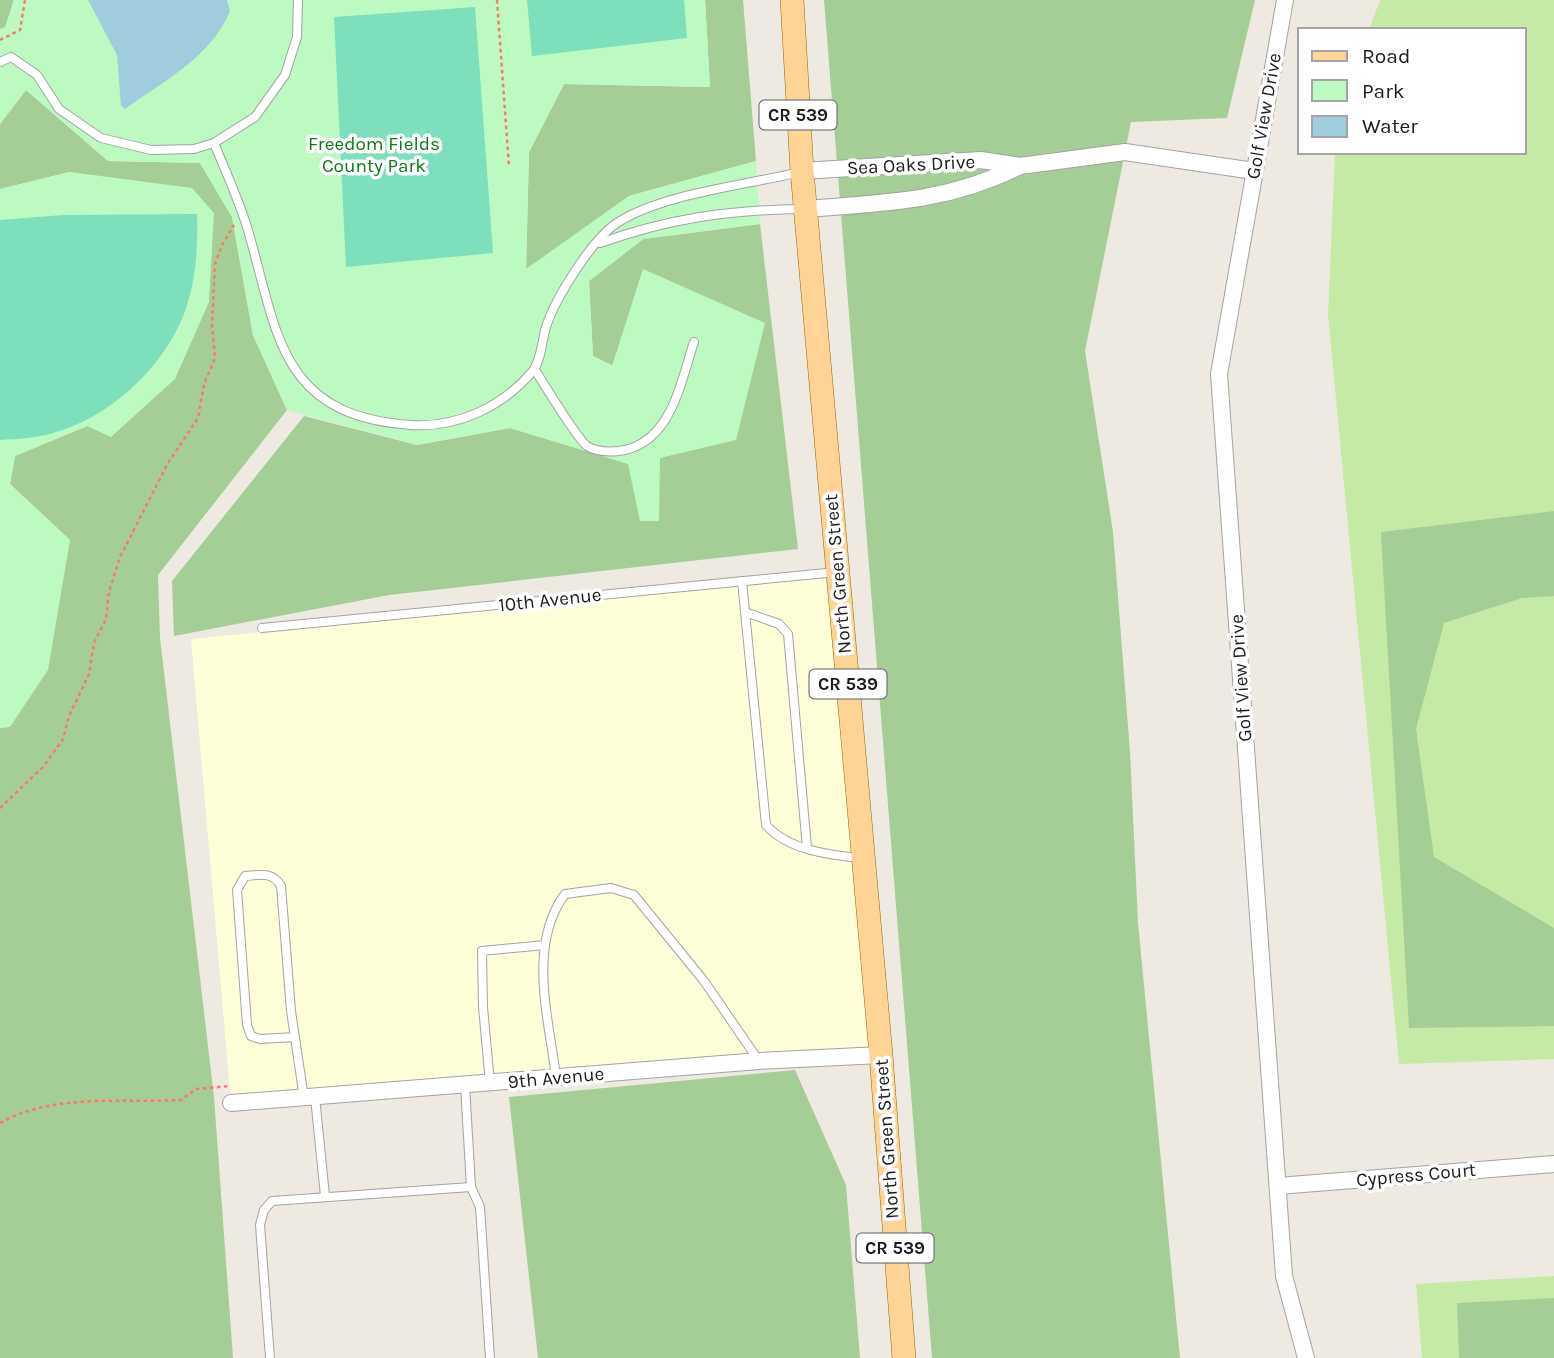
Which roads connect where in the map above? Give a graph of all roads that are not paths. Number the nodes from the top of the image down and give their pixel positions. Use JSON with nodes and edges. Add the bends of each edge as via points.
{"nodes":[{"id":1,"x":298,"y":0,"type":"edge"},
{"id":2,"x":792,"y":0,"type":"edge"},
{"id":3,"x":1285,"y":0,"type":"edge"},
{"id":4,"x":0,"y":62,"type":"edge"},
{"id":5,"x":214,"y":143,"type":"junction"},
{"id":6,"x":1020,"y":166,"type":"junction"},
{"id":7,"x":802,"y":171,"type":"junction"},
{"id":8,"x":1254,"y":171,"type":"junction"},
{"id":9,"x":806,"y":209,"type":"junction"},
{"id":10,"x":597,"y":244,"type":"junction"},
{"id":11,"x":694,"y":342,"type":"dead end"},
{"id":12,"x":535,"y":370,"type":"junction"},
{"id":13,"x":838,"y":572,"type":"junction"},
{"id":14,"x":742,"y":581,"type":"junction"},
{"id":15,"x":745,"y":612,"type":"junction"},
{"id":16,"x":262,"y":628,"type":"dead end"},
{"id":17,"x":807,"y":848,"type":"junction"},
{"id":18,"x":863,"y":859,"type":"junction"},
{"id":19,"x":545,"y":945,"type":"junction"},
{"id":20,"x":295,"y":1037,"type":"junction"},
{"id":21,"x":881,"y":1055,"type":"junction"},
{"id":22,"x":759,"y":1061,"type":"junction"},
{"id":23,"x":556,"y":1077,"type":"junction"},
{"id":24,"x":491,"y":1083,"type":"junction"},
{"id":25,"x":465,"y":1086,"type":"junction"},
{"id":26,"x":310,"y":1097,"type":"junction"},
{"id":27,"x":231,"y":1103,"type":"road end"},
{"id":28,"x":1554,"y":1164,"type":"edge"},
{"id":29,"x":1278,"y":1186,"type":"junction"},
{"id":30,"x":471,"y":1187,"type":"junction"},
{"id":31,"x":325,"y":1196,"type":"junction"},
{"id":32,"x":271,"y":1358,"type":"edge"},
{"id":33,"x":490,"y":1358,"type":"edge"},
{"id":34,"x":904,"y":1358,"type":"edge"},
{"id":35,"x":1306,"y":1358,"type":"edge"}],
"edges":[{"from":1,"to":5,"type":"lane","via":[[298,37],[285,75],[255,117]]},
{"from":2,"to":7,"type":"main road","name":"North Green Street","number":"CR 539"},
{"from":3,"to":8,"type":"street","name":"Golf View Drive"},
{"from":4,"to":5,"type":"lane","via":[[11,57],[37,75],[60,109],[101,138],[151,150],[194,149]]},
{"from":5,"to":12,"type":"lane","via":[[243,215],[278,342],[294,370],[315,392],[350,413],[382,424],[445,425],[502,400]]},
{"from":6,"to":7,"type":"street","name":"Sea Oaks Drive","via":[[981,160]]},
{"from":6,"to":8,"type":"street","name":"Sea Oaks Drive","via":[[1125,152]]},
{"from":6,"to":9,"type":"street","name":"Sea Oaks Drive","via":[[926,200]]},
{"from":7,"to":9,"type":"main road","name":"North Green Street","number":"CR 539"},
{"from":7,"to":10,"type":"lane","via":[[650,207],[615,223]]},
{"from":8,"to":29,"type":"street","name":"Golf View Drive","via":[[1219,374]]},
{"from":9,"to":10,"type":"lane","via":[[718,212]]},
{"from":9,"to":13,"type":"main road","name":"North Green Street","number":"CR 539"},
{"from":10,"to":12,"type":"lane","via":[[566,281]]},
{"from":11,"to":12,"type":"lane","via":[[668,418],[652,438],[629,450],[607,453],[587,446]]},
{"from":13,"to":14,"type":"lane","name":"10th Avenue"},
{"from":13,"to":18,"type":"main road","name":"North Green Street","number":"CR 539"},
{"from":14,"to":15,"type":"lane"},
{"from":14,"to":16,"type":"lane","name":"10th Avenue"},
{"from":15,"to":17,"type":"lane","via":[[764,817],[773,833]]},
{"from":15,"to":17,"type":"lane","via":[[779,624],[788,634]]},
{"from":17,"to":18,"type":"lane"},
{"from":18,"to":21,"type":"main road","name":"North Green Street","number":"CR 539"},
{"from":19,"to":22,"type":"lane","via":[[554,909],[565,894],[611,888],[634,895],[704,981]]},
{"from":19,"to":23,"type":"lane","via":[[543,967]]},
{"from":19,"to":24,"type":"lane","via":[[482,951]]},
{"from":20,"to":20,"type":"lane","via":[[281,886],[268,874],[245,876],[237,890],[247,1025],[251,1036],[260,1039]]},
{"from":20,"to":26,"type":"lane"},
{"from":21,"to":22,"type":"street","name":"9th Avenue"},
{"from":21,"to":34,"type":"main road","name":"North Green Street","number":"CR 539"},
{"from":22,"to":23,"type":"street","name":"9th Avenue"},
{"from":23,"to":24,"type":"street","name":"9th Avenue"},
{"from":24,"to":25,"type":"street","name":"9th Avenue"},
{"from":25,"to":26,"type":"street","name":"9th Avenue"},
{"from":25,"to":30,"type":"lane"},
{"from":26,"to":27,"type":"street","name":"9th Avenue"},
{"from":26,"to":31,"type":"lane"},
{"from":28,"to":29,"type":"street","name":"Cypress Court"},
{"from":29,"to":35,"type":"street","name":"Golf View Drive","via":[[1284,1276]]},
{"from":30,"to":31,"type":"lane"},
{"from":30,"to":33,"type":"lane","via":[[480,1208]]},
{"from":31,"to":32,"type":"lane","via":[[281,1198],[264,1210],[260,1225]]}]}
